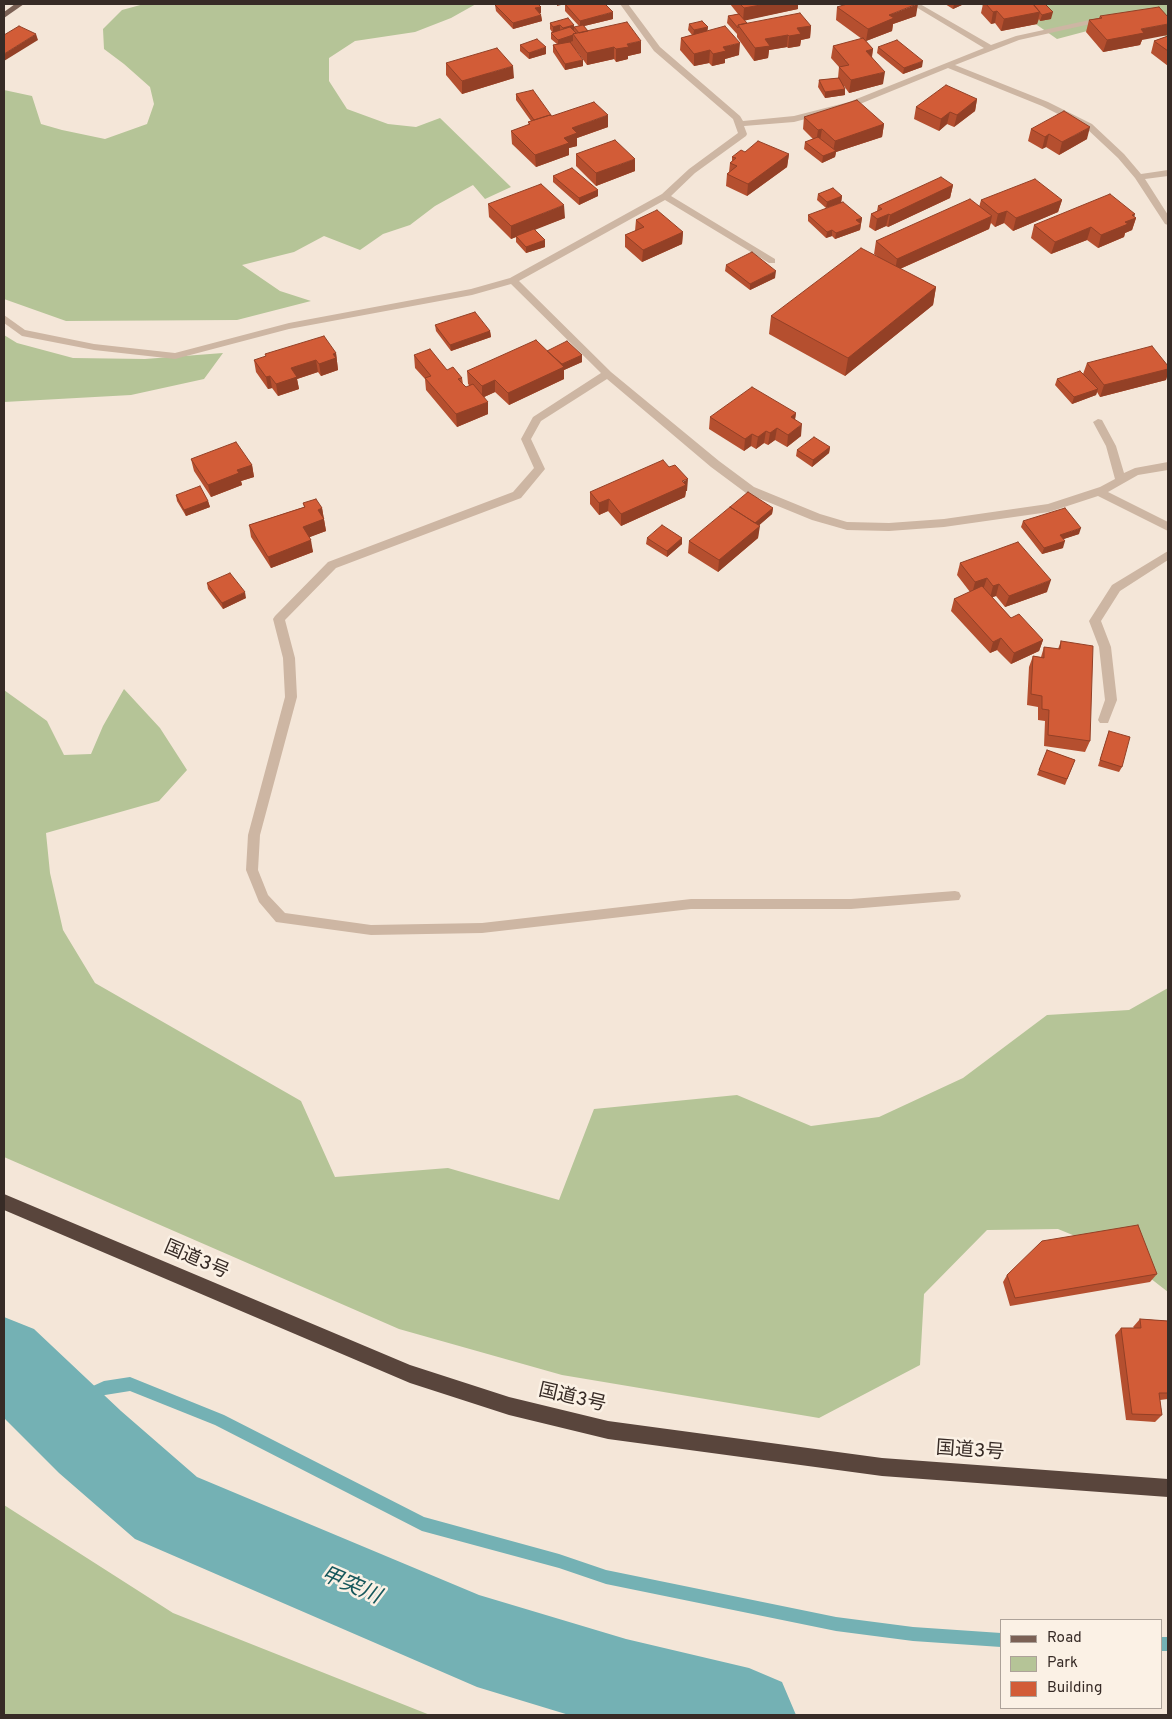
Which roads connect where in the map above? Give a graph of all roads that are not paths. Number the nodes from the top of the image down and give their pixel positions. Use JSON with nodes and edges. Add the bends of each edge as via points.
{"nodes":[{"id":1,"x":20,"y":4,"type":"edge"},
{"id":2,"x":624,"y":4,"type":"edge"},
{"id":3,"x":914,"y":4,"type":"edge"},
{"id":4,"x":4,"y":16,"type":"edge"},
{"id":5,"x":1115,"y":16,"type":"edge"},
{"id":6,"x":990,"y":48,"type":"junction"},
{"id":7,"x":950,"y":66,"type":"junction"},
{"id":8,"x":740,"y":124,"type":"junction"},
{"id":9,"x":1168,"y":173,"type":"edge"},
{"id":10,"x":1139,"y":177,"type":"junction"},
{"id":11,"x":665,"y":196,"type":"junction"},
{"id":12,"x":1168,"y":222,"type":"edge"},
{"id":13,"x":772,"y":261,"type":"dead end"},
{"id":14,"x":513,"y":280,"type":"junction"},
{"id":15,"x":4,"y":318,"type":"edge"},
{"id":16,"x":607,"y":374,"type":"junction"},
{"id":17,"x":1098,"y":422,"type":"dead end"},
{"id":18,"x":1168,"y":466,"type":"edge"},
{"id":19,"x":1121,"y":480,"type":"junction"},
{"id":20,"x":1099,"y":492,"type":"junction"},
{"id":21,"x":1168,"y":527,"type":"edge"},
{"id":22,"x":1168,"y":555,"type":"edge"},
{"id":23,"x":1104,"y":720,"type":"dead end"},
{"id":24,"x":955,"y":896,"type":"dead end"},
{"id":25,"x":4,"y":1202,"type":"edge"},
{"id":26,"x":1168,"y":1488,"type":"edge"}],
"edges":[{"from":1,"to":4,"type":"main road"},
{"from":2,"to":8,"type":"street","via":[[657,49],[738,118]]},
{"from":3,"to":6,"type":"street"},
{"from":5,"to":6,"type":"street","via":[[1016,38]]},
{"from":6,"to":7,"type":"street"},
{"from":7,"to":8,"type":"street","via":[[852,104],[794,119]]},
{"from":7,"to":10,"type":"street","via":[[1045,104],[1089,126]]},
{"from":8,"to":11,"type":"street","via":[[742,134],[692,171]]},
{"from":9,"to":10,"type":"street"},
{"from":10,"to":12,"type":"street"},
{"from":11,"to":13,"type":"street"},
{"from":11,"to":14,"type":"street"},
{"from":14,"to":15,"type":"street","via":[[472,292],[289,326],[175,356],[94,347],[22,332]]},
{"from":14,"to":16,"type":"street"},
{"from":16,"to":20,"type":"street","via":[[750,490],[847,526],[944,523],[1049,508]]},
{"from":16,"to":24,"type":"street","via":[[536,419],[526,439],[540,469],[517,495],[332,565],[279,619],[289,658],[291,697],[254,835],[252,870],[262,898],[281,918],[371,930],[482,928],[691,904],[851,904]]},
{"from":17,"to":19,"type":"street","via":[[1111,446]]},
{"from":18,"to":19,"type":"street","via":[[1135,472]]},
{"from":19,"to":20,"type":"street"},
{"from":20,"to":21,"type":"street"},
{"from":22,"to":23,"type":"street","via":[[1116,588],[1095,621],[1105,647],[1111,700]]},
{"from":25,"to":26,"type":"highway","name":"国道3号","via":[[410,1374],[509,1406],[608,1430],[882,1467]]}]}
